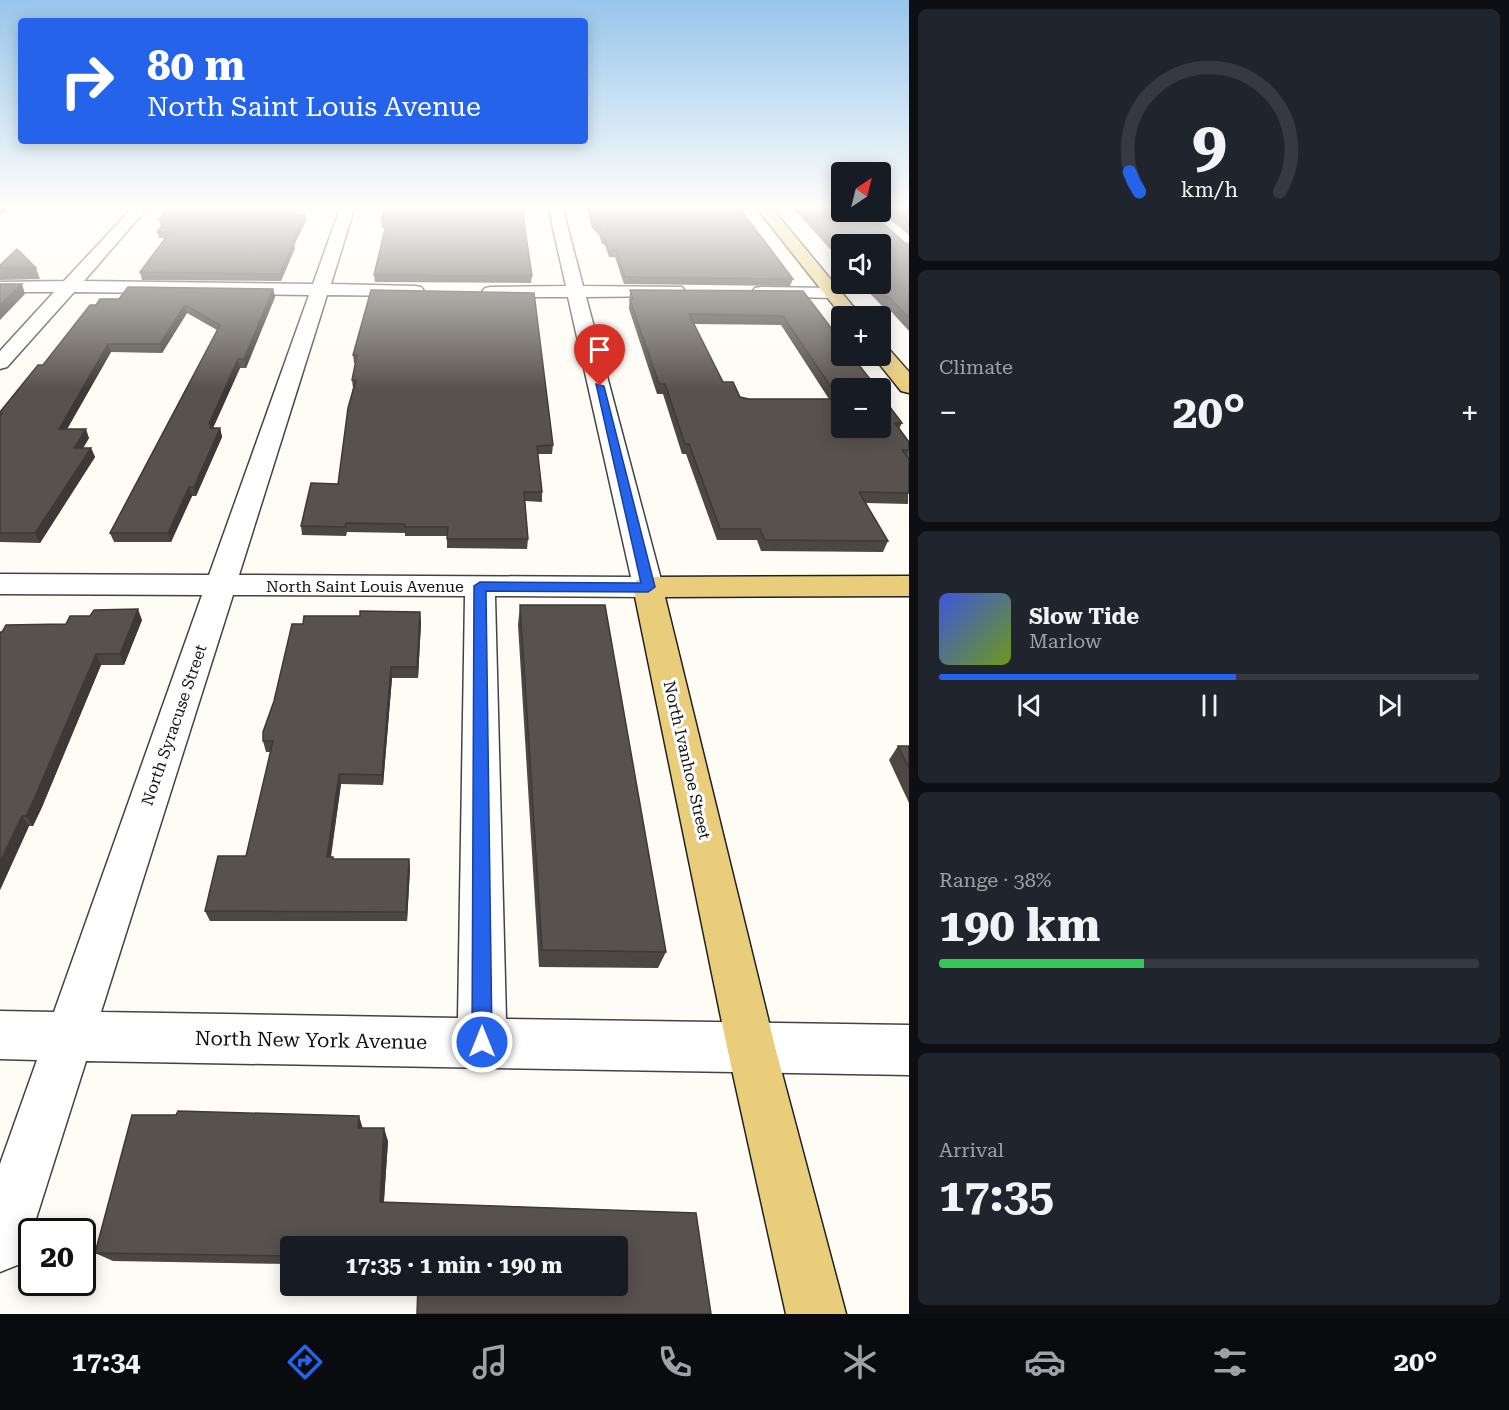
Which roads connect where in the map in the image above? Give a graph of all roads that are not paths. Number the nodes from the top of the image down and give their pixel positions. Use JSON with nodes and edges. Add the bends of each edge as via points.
{"nodes":[{"id":1,"x":87,"y":267,"type":"edge"},
{"id":2,"x":327,"y":267,"type":"edge"},
{"id":3,"x":570,"y":267,"type":"edge"},
{"id":4,"x":812,"y":267,"type":"edge"},
{"id":5,"x":69,"y":287,"type":"junction"},
{"id":6,"x":0,"y":288,"type":"edge"},
{"id":7,"x":320,"y":289,"type":"junction"},
{"id":8,"x":576,"y":291,"type":"junction"},
{"id":9,"x":831,"y":291,"type":"edge"},
{"id":10,"x":432,"y":292,"type":"edge"},
{"id":11,"x":477,"y":292,"type":"edge"},
{"id":12,"x":699,"y":292,"type":"edge"},
{"id":13,"x":742,"y":292,"type":"edge"},
{"id":14,"x":831,"y":293,"type":"edge"},
{"id":15,"x":834,"y":294,"type":"edge"},
{"id":16,"x":844,"y":306,"type":"edge"},
{"id":17,"x":0,"y":363,"type":"edge"},
{"id":18,"x":891,"y":364,"type":"edge"},
{"id":19,"x":909,"y":386,"type":"edge"},
{"id":20,"x":0,"y":584,"type":"edge"},
{"id":21,"x":222,"y":586,"type":"junction"},
{"id":22,"x":480,"y":586,"type":"junction"},
{"id":23,"x":909,"y":586,"type":"edge"},
{"id":24,"x":648,"y":587,"type":"junction"},
{"id":25,"x":0,"y":1035,"type":"edge"},
{"id":26,"x":69,"y":1036,"type":"junction"},
{"id":27,"x":482,"y":1042,"type":"junction"},
{"id":28,"x":752,"y":1047,"type":"junction"},
{"id":29,"x":909,"y":1050,"type":"edge"},
{"id":30,"x":0,"y":1244,"type":"edge"},
{"id":31,"x":816,"y":1314,"type":"edge"}],
"edges":[{"from":1,"to":5,"type":"street"},
{"from":2,"to":7,"type":"street","name":"North Syracuse Street"},
{"from":3,"to":8,"type":"street","name":"North Ivanhoe Street"},
{"from":4,"to":9,"type":"main road"},
{"from":5,"to":6,"type":"street"},
{"from":5,"to":7,"type":"street"},
{"from":5,"to":17,"type":"street"},
{"from":7,"to":10,"type":"street"},
{"from":7,"to":21,"type":"street","name":"North Syracuse Street"},
{"from":8,"to":11,"type":"street"},
{"from":8,"to":12,"type":"street"},
{"from":8,"to":24,"type":"street","name":"North Ivanhoe Street"},
{"from":13,"to":14,"type":"street"},
{"from":15,"to":16,"type":"main road"},
{"from":18,"to":19,"type":"main road"},
{"from":20,"to":21,"type":"street","name":"North Saint Louis Avenue"},
{"from":21,"to":22,"type":"street","name":"North Saint Louis Avenue"},
{"from":21,"to":26,"type":"street","name":"North Syracuse Street"},
{"from":22,"to":24,"type":"street","name":"North Saint Louis Avenue"},
{"from":22,"to":27,"type":"street"},
{"from":23,"to":24,"type":"main road","name":"North Saint Louis Avenue"},
{"from":24,"to":28,"type":"main road","name":"North Ivanhoe Street"},
{"from":25,"to":26,"type":"street","name":"North New York Avenue"},
{"from":26,"to":27,"type":"street","name":"North New York Avenue"},
{"from":26,"to":30,"type":"street","name":"North Syracuse Street"},
{"from":27,"to":28,"type":"street","name":"North New York Avenue"},
{"from":28,"to":29,"type":"street","name":"North New York Avenue"},
{"from":28,"to":31,"type":"main road","name":"North Ivanhoe Street"}]}
